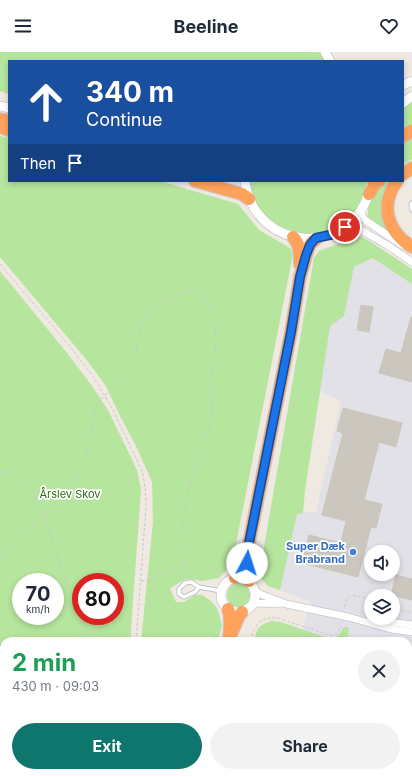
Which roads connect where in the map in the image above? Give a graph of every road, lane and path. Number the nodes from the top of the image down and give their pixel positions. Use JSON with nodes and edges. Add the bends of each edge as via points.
{"nodes":[{"id":1,"x":412,"y":96,"type":"edge"},
{"id":2,"x":404,"y":102,"type":"edge"},
{"id":3,"x":199,"y":182,"type":"edge"},
{"id":4,"x":245,"y":182,"type":"edge"},
{"id":5,"x":371,"y":182,"type":"edge"},
{"id":6,"x":378,"y":182,"type":"edge"},
{"id":7,"x":396,"y":182,"type":"edge"},
{"id":8,"x":369,"y":194,"type":"junction"},
{"id":9,"x":249,"y":199,"type":"junction"},
{"id":10,"x":412,"y":203,"type":"edge"},
{"id":11,"x":362,"y":210,"type":"junction"},
{"id":12,"x":412,"y":210,"type":"edge"},
{"id":13,"x":345,"y":227,"type":"junction"},
{"id":14,"x":292,"y":237,"type":"junction"},
{"id":15,"x":316,"y":238,"type":"junction"},
{"id":16,"x":412,"y":247,"type":"edge"},
{"id":17,"x":412,"y":252,"type":"edge"},
{"id":18,"x":412,"y":262,"type":"edge"},
{"id":19,"x":0,"y":264,"type":"edge"},
{"id":20,"x":300,"y":277,"type":"junction"},
{"id":21,"x":105,"y":395,"type":"junction"},
{"id":22,"x":0,"y":471,"type":"edge"},
{"id":23,"x":44,"y":514,"type":"junction"},
{"id":24,"x":249,"y":543,"type":"junction"},
{"id":25,"x":0,"y":564,"type":"edge"},
{"id":26,"x":184,"y":565,"type":"junction"},
{"id":27,"x":235,"y":578,"type":"junction"},
{"id":28,"x":140,"y":581,"type":"junction"},
{"id":29,"x":249,"y":581,"type":"junction"},
{"id":30,"x":191,"y":582,"type":"junction"},
{"id":31,"x":198,"y":587,"type":"junction"},
{"id":32,"x":221,"y":591,"type":"junction"},
{"id":33,"x":256,"y":591,"type":"junction"},
{"id":34,"x":364,"y":598,"type":"edge"},
{"id":35,"x":286,"y":604,"type":"junction"},
{"id":36,"x":253,"y":605,"type":"junction"},
{"id":37,"x":345,"y":607,"type":"dead end"},
{"id":38,"x":228,"y":609,"type":"junction"},
{"id":39,"x":400,"y":609,"type":"edge"},
{"id":40,"x":242,"y":612,"type":"junction"},
{"id":41,"x":412,"y":613,"type":"edge"},
{"id":42,"x":348,"y":617,"type":"junction"},
{"id":43,"x":341,"y":625,"type":"dead end"},
{"id":44,"x":412,"y":625,"type":"edge"},
{"id":45,"x":412,"y":632,"type":"edge"},
{"id":46,"x":89,"y":637,"type":"edge"},
{"id":47,"x":136,"y":637,"type":"edge"},
{"id":48,"x":229,"y":637,"type":"edge"},
{"id":49,"x":231,"y":637,"type":"edge"},
{"id":50,"x":252,"y":637,"type":"edge"}],
"edges":[{"from":1,"to":2,"type":"street"},
{"from":3,"to":9,"type":"highway","via":[[242,194]]},
{"from":4,"to":9,"type":"street"},
{"from":5,"to":8,"type":"street"},
{"from":6,"to":8,"type":"highway"},
{"from":7,"to":16,"type":"highway","via":[[389,198],[390,220],[400,238]]},
{"from":8,"to":11,"type":"street"},
{"from":9,"to":14,"type":"street","via":[[257,214],[268,225]]},
{"from":10,"to":12,"type":"lane"},
{"from":11,"to":13,"type":"street"},
{"from":11,"to":17,"type":"street","via":[[362,216],[370,224]]},
{"from":13,"to":15,"type":"street","via":[[330,235]]},
{"from":13,"to":18,"type":"street","via":[[361,230]]},
{"from":14,"to":15,"type":"street"},
{"from":14,"to":20,"type":"highway","via":[[299,247]]},
{"from":15,"to":20,"type":"highway","via":[[308,249]]},
{"from":19,"to":21,"type":"path","via":[[72,349]]},
{"from":20,"to":24,"type":"highway"},
{"from":21,"to":23,"type":"path","via":[[95,407],[90,439],[78,474],[59,501]]},
{"from":21,"to":26,"type":"path","via":[[123,380],[130,370],[141,327],[153,308],[185,291],[195,290],[202,296],[213,316],[215,330],[216,345],[210,382],[212,416],[196,463],[182,524],[181,548]]},
{"from":21,"to":28,"type":"path","via":[[142,471],[144,481],[146,507]]},
{"from":22,"to":23,"type":"path","via":[[20,478],[35,496]]},
{"from":23,"to":25,"type":"path","via":[[8,545]]},
{"from":23,"to":46,"type":"path","via":[[66,582]]},
{"from":24,"to":27,"type":"highway"},
{"from":24,"to":29,"type":"highway"},
{"from":26,"to":28,"type":"path","via":[[150,580]]},
{"from":26,"to":30,"type":"path"},
{"from":27,"to":29,"type":"street"},
{"from":27,"to":32,"type":"street","via":[[226,582]]},
{"from":28,"to":47,"type":"path"},
{"from":29,"to":33,"type":"street"},
{"from":30,"to":31,"type":"lane"},
{"from":30,"to":31,"type":"lane","via":[[185,583],[179,589],[179,594],[184,597],[195,592]]},
{"from":31,"to":32,"type":"lane"},
{"from":32,"to":38,"type":"street","via":[[222,600]]},
{"from":33,"to":35,"type":"street"},
{"from":33,"to":36,"type":"street"},
{"from":34,"to":37,"type":"path","via":[[352,595],[347,598]]},
{"from":35,"to":36,"type":"street"},
{"from":35,"to":42,"type":"street"},
{"from":36,"to":40,"type":"street"},
{"from":38,"to":40,"type":"street"},
{"from":38,"to":48,"type":"highway"},
{"from":39,"to":41,"type":"path"},
{"from":40,"to":49,"type":"highway"},
{"from":42,"to":44,"type":"street"},
{"from":42,"to":45,"type":"street"},
{"from":43,"to":50,"type":"path","via":[[338,632],[332,635],[271,617],[264,619],[255,627]]}]}
